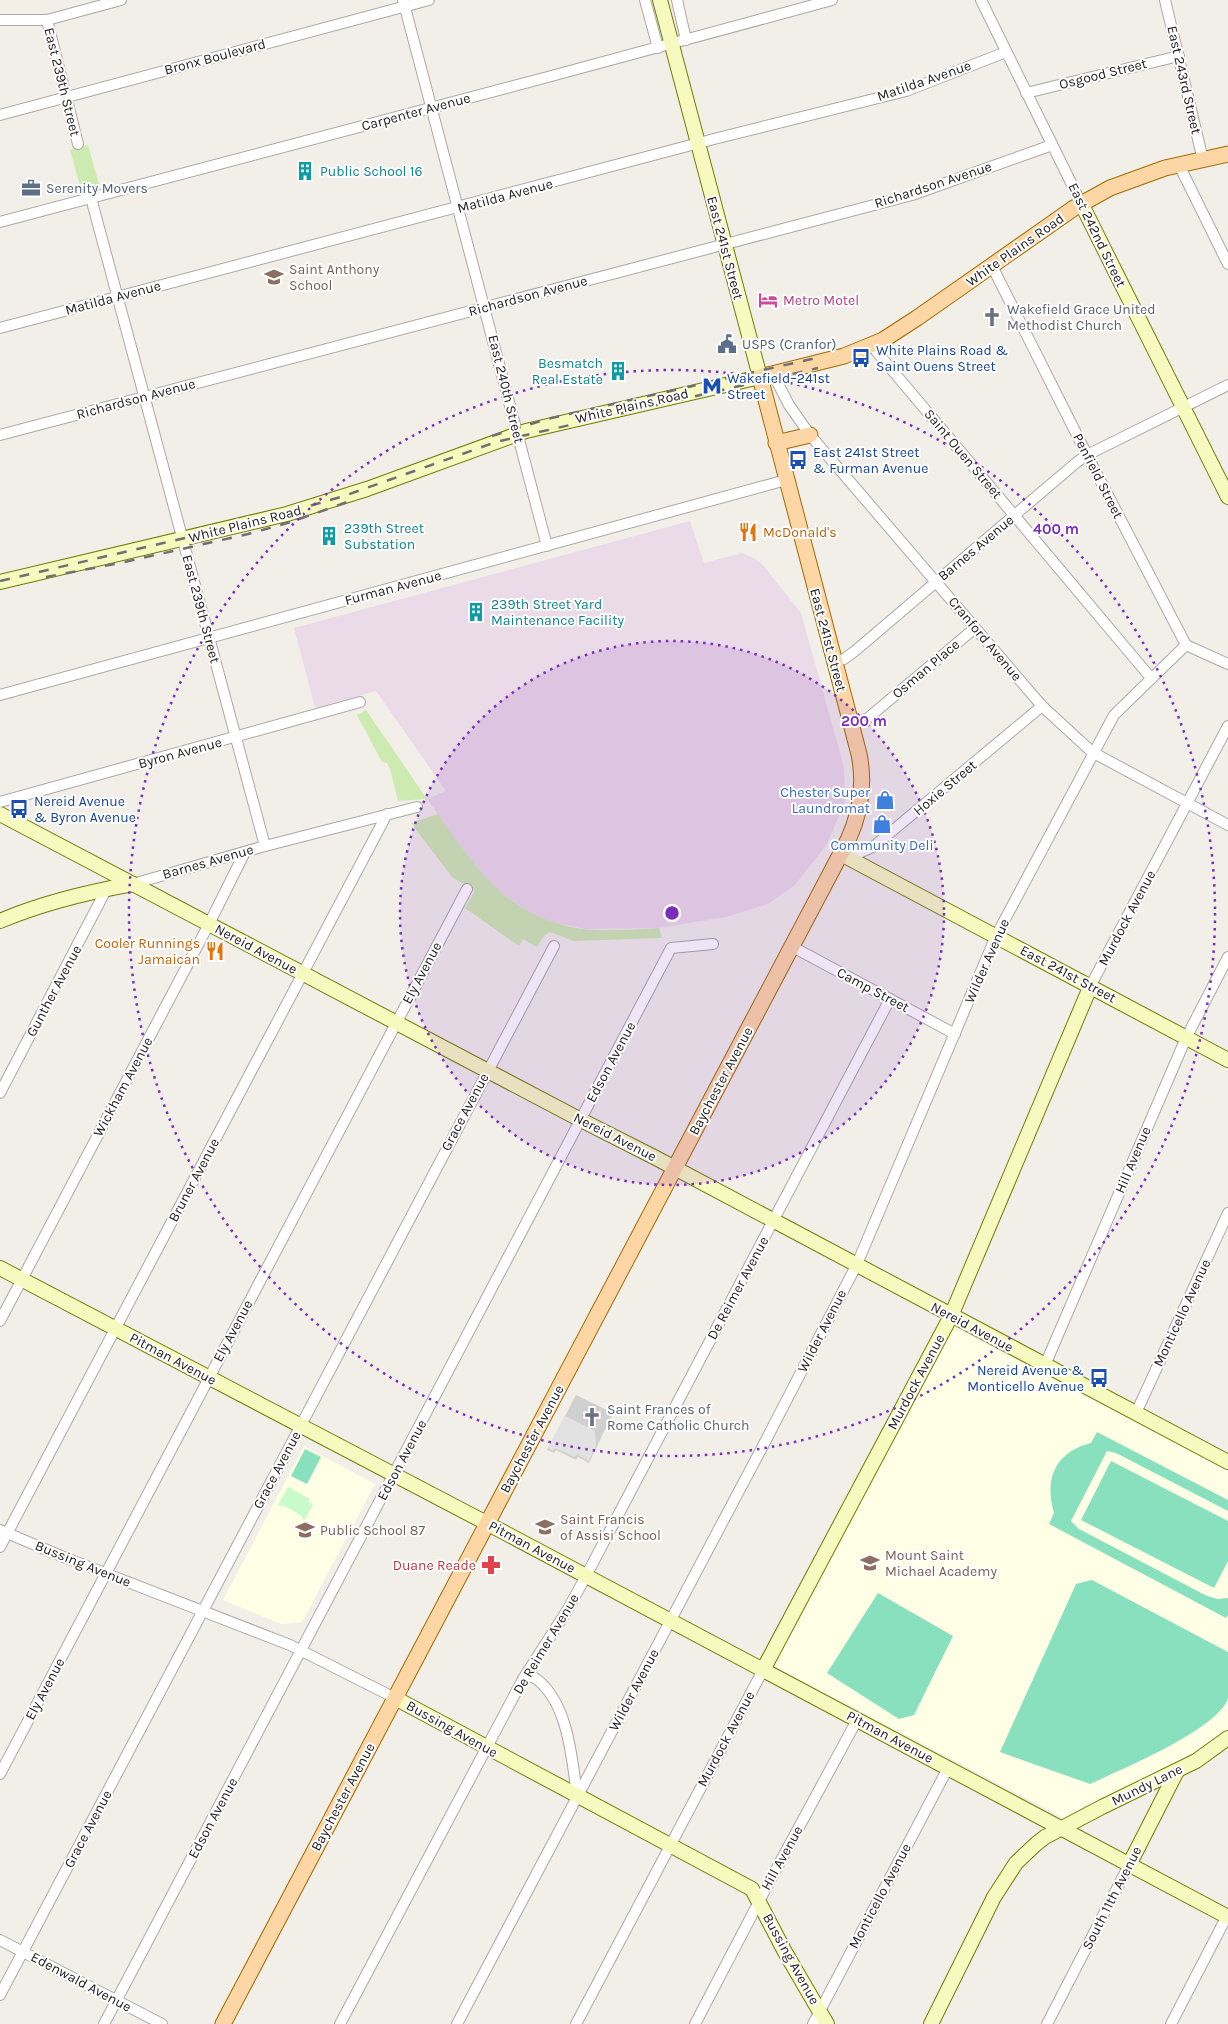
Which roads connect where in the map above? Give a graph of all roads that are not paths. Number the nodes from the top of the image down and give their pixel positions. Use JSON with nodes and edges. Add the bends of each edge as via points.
{"nodes":[{"id":1,"x":121,"y":0,"type":"edge"},
{"id":2,"x":430,"y":0,"type":"edge"},
{"id":3,"x":645,"y":0,"type":"edge"},
{"id":4,"x":660,"y":0,"type":"edge"},
{"id":5,"x":677,"y":0,"type":"edge"},
{"id":6,"x":832,"y":0,"type":"edge"},
{"id":7,"x":1165,"y":0,"type":"edge"},
{"id":8,"x":985,"y":1,"type":"edge"},
{"id":9,"x":404,"y":3,"type":"edge"},
{"id":10,"x":0,"y":20,"type":"edge"},
{"id":11,"x":46,"y":20,"type":"junction"},
{"id":12,"x":686,"y":40,"type":"junction"},
{"id":13,"x":672,"y":44,"type":"junction"},
{"id":14,"x":658,"y":48,"type":"junction"},
{"id":15,"x":1006,"y":52,"type":"junction"},
{"id":16,"x":1179,"y":56,"type":"junction"},
{"id":17,"x":1026,"y":93,"type":"junction"},
{"id":18,"x":65,"y":97,"type":"junction"},
{"id":19,"x":432,"y":108,"type":"junction"},
{"id":20,"x":0,"y":115,"type":"edge"},
{"id":21,"x":78,"y":144,"type":"dead end"},
{"id":22,"x":698,"y":144,"type":"junction"},
{"id":23,"x":1052,"y":145,"type":"junction"},
{"id":24,"x":1228,"y":154,"type":"edge"},
{"id":25,"x":1203,"y":160,"type":"junction"},
{"id":26,"x":1179,"y":165,"type":"junction"},
{"id":27,"x":91,"y":198,"type":"junction"},
{"id":28,"x":1081,"y":204,"type":"junction"},
{"id":29,"x":458,"y":208,"type":"junction"},
{"id":30,"x":0,"y":222,"type":"edge"},
{"id":31,"x":724,"y":244,"type":"junction"},
{"id":32,"x":1228,"y":264,"type":"edge"},
{"id":33,"x":992,"y":266,"type":"junction"},
{"id":34,"x":118,"y":296,"type":"junction"},
{"id":35,"x":485,"y":308,"type":"junction"},
{"id":36,"x":0,"y":328,"type":"edge"},
{"id":37,"x":871,"y":345,"type":"junction"},
{"id":38,"x":766,"y":375,"type":"junction"},
{"id":39,"x":1228,"y":385,"type":"edge"},
{"id":40,"x":144,"y":397,"type":"junction"},
{"id":41,"x":1182,"y":408,"type":"junction"},
{"id":42,"x":517,"y":434,"type":"junction"},
{"id":43,"x":0,"y":435,"type":"edge"},
{"id":44,"x":810,"y":435,"type":"junction"},
{"id":45,"x":776,"y":443,"type":"junction"},
{"id":46,"x":1087,"y":455,"type":"junction"},
{"id":47,"x":786,"y":480,"type":"junction"},
{"id":48,"x":1228,"y":497,"type":"edge"},
{"id":49,"x":1014,"y":515,"type":"junction"},
{"id":50,"x":183,"y":539,"type":"junction"},
{"id":51,"x":547,"y":546,"type":"junction"},
{"id":52,"x":937,"y":581,"type":"junction"},
{"id":53,"x":0,"y":582,"type":"edge"},
{"id":54,"x":976,"y":628,"type":"junction"},
{"id":55,"x":209,"y":638,"type":"junction"},
{"id":56,"x":1186,"y":645,"type":"junction"},
{"id":57,"x":834,"y":662,"type":"junction"},
{"id":58,"x":1228,"y":664,"type":"edge"},
{"id":59,"x":1151,"y":678,"type":"junction"},
{"id":60,"x":0,"y":695,"type":"edge"},
{"id":61,"x":360,"y":702,"type":"dead end"},
{"id":62,"x":1042,"y":706,"type":"junction"},
{"id":63,"x":851,"y":725,"type":"junction"},
{"id":64,"x":1228,"y":726,"type":"edge"},
{"id":65,"x":236,"y":738,"type":"junction"},
{"id":66,"x":1092,"y":752,"type":"junction"},
{"id":67,"x":0,"y":802,"type":"edge"},
{"id":68,"x":1187,"y":803,"type":"junction"},
{"id":69,"x":417,"y":807,"type":"dead end"},
{"id":70,"x":0,"y":814,"type":"edge"},
{"id":71,"x":387,"y":814,"type":"junction"},
{"id":72,"x":1228,"y":824,"type":"edge"},
{"id":73,"x":265,"y":846,"type":"junction"},
{"id":74,"x":245,"y":852,"type":"junction"},
{"id":75,"x":841,"y":854,"type":"junction"},
{"id":76,"x":132,"y":884,"type":"junction"},
{"id":77,"x":107,"y":888,"type":"junction"},
{"id":78,"x":468,"y":889,"type":"dead end"},
{"id":79,"x":0,"y":921,"type":"edge"},
{"id":80,"x":209,"y":924,"type":"junction"},
{"id":81,"x":996,"y":936,"type":"junction"},
{"id":82,"x":713,"y":944,"type":"dead end"},
{"id":83,"x":554,"y":946,"type":"dead end"},
{"id":84,"x":792,"y":946,"type":"junction"},
{"id":85,"x":1228,"y":957,"type":"edge"},
{"id":86,"x":303,"y":974,"type":"junction"},
{"id":87,"x":1091,"y":985,"type":"junction"},
{"id":88,"x":890,"y":999,"type":"junction"},
{"id":89,"x":396,"y":1022,"type":"junction"},
{"id":90,"x":955,"y":1034,"type":"junction"},
{"id":91,"x":1186,"y":1038,"type":"junction"},
{"id":92,"x":1228,"y":1060,"type":"edge"},
{"id":93,"x":487,"y":1071,"type":"junction"},
{"id":94,"x":0,"y":1093,"type":"edge"},
{"id":95,"x":581,"y":1120,"type":"junction"},
{"id":96,"x":675,"y":1168,"type":"junction"},
{"id":97,"x":1228,"y":1213,"type":"edge"},
{"id":98,"x":774,"y":1221,"type":"junction"},
{"id":99,"x":857,"y":1264,"type":"junction"},
{"id":100,"x":0,"y":1268,"type":"edge"},
{"id":101,"x":22,"y":1279,"type":"junction"},
{"id":102,"x":951,"y":1316,"type":"junction"},
{"id":103,"x":0,"y":1321,"type":"edge"},
{"id":104,"x":115,"y":1328,"type":"junction"},
{"id":105,"x":1044,"y":1365,"type":"junction"},
{"id":106,"x":209,"y":1378,"type":"junction"},
{"id":107,"x":1136,"y":1413,"type":"junction"},
{"id":108,"x":301,"y":1425,"type":"junction"},
{"id":109,"x":1228,"y":1462,"type":"edge"},
{"id":110,"x":394,"y":1474,"type":"junction"},
{"id":111,"x":487,"y":1523,"type":"junction"},
{"id":112,"x":3,"y":1532,"type":"edge"},
{"id":113,"x":0,"y":1547,"type":"edge"},
{"id":114,"x":106,"y":1573,"type":"junction"},
{"id":115,"x":586,"y":1576,"type":"junction"},
{"id":116,"x":203,"y":1610,"type":"junction"},
{"id":117,"x":670,"y":1621,"type":"junction"},
{"id":118,"x":301,"y":1651,"type":"junction"},
{"id":119,"x":763,"y":1670,"type":"junction"},
{"id":120,"x":523,"y":1679,"type":"junction"},
{"id":121,"x":395,"y":1698,"type":"junction"},
{"id":122,"x":857,"y":1720,"type":"junction"},
{"id":123,"x":1228,"y":1738,"type":"edge"},
{"id":124,"x":487,"y":1749,"type":"junction"},
{"id":125,"x":948,"y":1768,"type":"junction"},
{"id":126,"x":1178,"y":1771,"type":"junction"},
{"id":127,"x":0,"y":1774,"type":"edge"},
{"id":128,"x":577,"y":1796,"type":"junction"},
{"id":129,"x":1063,"y":1828,"type":"junction"},
{"id":130,"x":670,"y":1846,"type":"junction"},
{"id":131,"x":1129,"y":1865,"type":"junction"},
{"id":132,"x":758,"y":1901,"type":"junction"},
{"id":133,"x":1228,"y":1916,"type":"edge"},
{"id":134,"x":0,"y":1940,"type":"edge"},
{"id":135,"x":23,"y":1952,"type":"junction"},
{"id":136,"x":0,"y":1995,"type":"edge"},
{"id":137,"x":116,"y":2001,"type":"junction"},
{"id":138,"x":820,"y":2011,"type":"junction"},
{"id":139,"x":104,"y":2024,"type":"edge"},
{"id":140,"x":162,"y":2024,"type":"edge"},
{"id":141,"x":223,"y":2024,"type":"edge"},
{"id":142,"x":340,"y":2024,"type":"edge"},
{"id":143,"x":457,"y":2024,"type":"edge"},
{"id":144,"x":576,"y":2024,"type":"edge"},
{"id":145,"x":696,"y":2024,"type":"edge"},
{"id":146,"x":813,"y":2024,"type":"edge"},
{"id":147,"x":827,"y":2024,"type":"edge"},
{"id":148,"x":931,"y":2024,"type":"edge"},
{"id":149,"x":1047,"y":2024,"type":"edge"},
{"id":150,"x":1171,"y":2024,"type":"edge"}],
"edges":[{"from":1,"to":11,"type":"street"},
{"from":2,"to":9,"type":"street","name":"Bronx Boulevard"},
{"from":3,"to":14,"type":"street"},
{"from":4,"to":13,"type":"street","name":"East 241st Street"},
{"from":5,"to":12,"type":"street"},
{"from":6,"to":12,"type":"street","name":"Carpenter Avenue"},
{"from":7,"to":16,"type":"street","name":"East 243rd Street"},
{"from":8,"to":15,"type":"street","name":"East 242nd Street"},
{"from":9,"to":18,"type":"street","name":"Bronx Boulevard"},
{"from":9,"to":19,"type":"street","name":"East 240th Street"},
{"from":10,"to":11,"type":"street"},
{"from":11,"to":18,"type":"street","name":"East 239th Street"},
{"from":12,"to":13,"type":"street","name":"Carpenter Avenue"},
{"from":13,"to":14,"type":"street","name":"Carpenter Avenue"},
{"from":13,"to":22,"type":"street","name":"East 241st Street"},
{"from":14,"to":19,"type":"street","name":"Carpenter Avenue"},
{"from":15,"to":17,"type":"street","name":"East 242nd Street"},
{"from":15,"to":22,"type":"street","name":"Matilda Avenue","via":[[906,90]]},
{"from":16,"to":17,"type":"street","name":"Osgood Street"},
{"from":16,"to":25,"type":"street","name":"East 243rd Street"},
{"from":17,"to":23,"type":"street","name":"East 242nd Street"},
{"from":18,"to":20,"type":"street","name":"Bronx Boulevard"},
{"from":18,"to":21,"type":"street","name":"East 239th Street"},
{"from":19,"to":27,"type":"street","name":"Carpenter Avenue"},
{"from":19,"to":29,"type":"street","name":"East 240th Street"},
{"from":22,"to":29,"type":"street","name":"Matilda Avenue"},
{"from":22,"to":31,"type":"street","name":"East 241st Street"},
{"from":23,"to":28,"type":"street","name":"East 242nd Street"},
{"from":23,"to":31,"type":"street","name":"Richardson Avenue","via":[[912,195]]},
{"from":24,"to":25,"type":"main road","name":"White Plains Road"},
{"from":25,"to":26,"type":"main road","name":"White Plains Road"},
{"from":26,"to":28,"type":"main road","name":"White Plains Road","via":[[1131,179]]},
{"from":26,"to":32,"type":"street"},
{"from":27,"to":30,"type":"street","name":"Carpenter Avenue"},
{"from":27,"to":34,"type":"street","name":"East 239th Street"},
{"from":28,"to":33,"type":"main road","name":"White Plains Road"},
{"from":28,"to":41,"type":"street","name":"East 242nd Street"},
{"from":29,"to":34,"type":"street","name":"Matilda Avenue"},
{"from":29,"to":35,"type":"street","name":"East 240th Street"},
{"from":31,"to":35,"type":"street","name":"Richardson Avenue"},
{"from":31,"to":38,"type":"street","name":"East 241st Street"},
{"from":33,"to":37,"type":"main road","name":"White Plains Road","via":[[917,318]]},
{"from":33,"to":46,"type":"street","name":"Penfield Street"},
{"from":34,"to":36,"type":"street","name":"Matilda Avenue"},
{"from":34,"to":40,"type":"street","name":"East 239th Street"},
{"from":35,"to":40,"type":"street","name":"Richardson Avenue"},
{"from":35,"to":42,"type":"street","name":"East 240th Street"},
{"from":37,"to":38,"type":"main road","name":"White Plains Road","via":[[831,360]]},
{"from":37,"to":49,"type":"street","name":"Saint Ouen Street"},
{"from":38,"to":42,"type":"street","name":"White Plains Road"},
{"from":38,"to":44,"type":"street","name":"Cranford Avenue"},
{"from":38,"to":45,"type":"main road","name":"East 241st Street"},
{"from":39,"to":41,"type":"street","name":"Barnes Avenue"},
{"from":40,"to":43,"type":"street","name":"Richardson Avenue"},
{"from":40,"to":50,"type":"street","name":"East 239th Street"},
{"from":41,"to":46,"type":"street","name":"Barnes Avenue"},
{"from":41,"to":48,"type":"street","name":"East 242nd Street"},
{"from":42,"to":50,"type":"street","name":"White Plains Road","via":[[335,500]]},
{"from":42,"to":51,"type":"street","name":"East 240th Street"},
{"from":44,"to":45,"type":"main road"},
{"from":44,"to":52,"type":"street","name":"Cranford Avenue"},
{"from":45,"to":47,"type":"main road","name":"East 241st Street"},
{"from":46,"to":49,"type":"street","name":"Barnes Avenue"},
{"from":46,"to":56,"type":"street","name":"Penfield Street"},
{"from":47,"to":51,"type":"street","name":"Furman Avenue"},
{"from":47,"to":57,"type":"main road","name":"East 241st Street"},
{"from":49,"to":52,"type":"street","name":"Barnes Avenue"},
{"from":49,"to":59,"type":"street","name":"Saint Ouen Street"},
{"from":50,"to":53,"type":"street","name":"White Plains Road"},
{"from":50,"to":55,"type":"street","name":"East 239th Street"},
{"from":51,"to":55,"type":"street","name":"Furman Avenue"},
{"from":52,"to":54,"type":"street","name":"Cranford Avenue"},
{"from":52,"to":57,"type":"street","name":"Barnes Avenue","via":[[852,653]]},
{"from":54,"to":62,"type":"street","name":"Cranford Avenue"},
{"from":54,"to":63,"type":"street","name":"Osman Place","via":[[868,718]]},
{"from":55,"to":60,"type":"street","name":"Furman Avenue"},
{"from":55,"to":65,"type":"street","name":"East 239th Street"},
{"from":56,"to":58,"type":"street"},
{"from":56,"to":59,"type":"street","name":"Wilder Avenue"},
{"from":57,"to":63,"type":"main road","name":"East 241st Street"},
{"from":59,"to":66,"type":"street","name":"Wilder Avenue","via":[[1114,715]]},
{"from":61,"to":65,"type":"street","name":"Byron Avenue"},
{"from":62,"to":66,"type":"street","name":"Cranford Avenue"},
{"from":62,"to":75,"type":"street","name":"Hoxie Street","via":[[874,847],[859,853]]},
{"from":63,"to":75,"type":"main road","name":"East 241st Street","via":[[860,762],[862,789],[856,822]]},
{"from":64,"to":68,"type":"street","name":"Murdock Avenue"},
{"from":65,"to":67,"type":"street","name":"Byron Avenue"},
{"from":65,"to":73,"type":"street","name":"East 239th Street"},
{"from":66,"to":68,"type":"street","name":"Cranford Avenue"},
{"from":66,"to":81,"type":"street","name":"Wilder Avenue"},
{"from":68,"to":72,"type":"street","name":"Cranford Avenue"},
{"from":68,"to":87,"type":"street","name":"Murdock Avenue"},
{"from":69,"to":71,"type":"street","name":"Barnes Avenue"},
{"from":70,"to":76,"type":"street","name":"Nereid Avenue"},
{"from":71,"to":73,"type":"street","name":"Barnes Avenue"},
{"from":71,"to":86,"type":"street","name":"Bruner Avenue"},
{"from":73,"to":74,"type":"street","name":"Barnes Avenue"},
{"from":74,"to":76,"type":"street","name":"Barnes Avenue"},
{"from":74,"to":80,"type":"street","name":"Wickham Avenue"},
{"from":75,"to":81,"type":"street","name":"East 241st Street"},
{"from":75,"to":84,"type":"main road","name":"Baychester Avenue"},
{"from":76,"to":77,"type":"street","name":"Barnes Avenue"},
{"from":76,"to":80,"type":"street","name":"Nereid Avenue"},
{"from":77,"to":79,"type":"street","name":"Barnes Avenue","via":[[23,911]]},
{"from":77,"to":94,"type":"street","name":"Gunther Avenue"},
{"from":78,"to":89,"type":"street","name":"Ely Avenue"},
{"from":80,"to":86,"type":"street","name":"Nereid Avenue"},
{"from":80,"to":101,"type":"street","name":"Wickham Avenue"},
{"from":81,"to":87,"type":"street","name":"East 241st Street"},
{"from":81,"to":90,"type":"street","name":"Wilder Avenue"},
{"from":82,"to":95,"type":"street","name":"Edson Avenue","via":[[671,948]]},
{"from":83,"to":93,"type":"street","name":"Grace Avenue"},
{"from":84,"to":88,"type":"street","name":"Camp Street"},
{"from":84,"to":96,"type":"main road","name":"Baychester Avenue"},
{"from":85,"to":91,"type":"street","name":"Hill Avenue"},
{"from":86,"to":89,"type":"street","name":"Nereid Avenue"},
{"from":86,"to":104,"type":"street","name":"Bruner Avenue"},
{"from":87,"to":91,"type":"street","name":"East 241st Street"},
{"from":87,"to":102,"type":"street","name":"Murdock Avenue"},
{"from":88,"to":90,"type":"street","name":"Camp Street"},
{"from":88,"to":98,"type":"street","name":"De Reimer Avenue"},
{"from":89,"to":93,"type":"street","name":"Nereid Avenue"},
{"from":89,"to":106,"type":"street","name":"Ely Avenue"},
{"from":90,"to":99,"type":"street","name":"Wilder Avenue"},
{"from":91,"to":92,"type":"street","name":"East 241st Street"},
{"from":91,"to":105,"type":"street","name":"Hill Avenue"},
{"from":93,"to":95,"type":"street","name":"Nereid Avenue"},
{"from":93,"to":108,"type":"street","name":"Grace Avenue"},
{"from":95,"to":96,"type":"street","name":"Nereid Avenue"},
{"from":95,"to":110,"type":"street","name":"Edson Avenue"},
{"from":96,"to":98,"type":"street","name":"Nereid Avenue"},
{"from":96,"to":111,"type":"main road","name":"Baychester Avenue"},
{"from":97,"to":107,"type":"street","name":"Monticello Avenue"},
{"from":98,"to":99,"type":"street","name":"Nereid Avenue"},
{"from":98,"to":115,"type":"street","name":"De Reimer Avenue"},
{"from":99,"to":102,"type":"street","name":"Nereid Avenue"},
{"from":99,"to":117,"type":"street","name":"Wilder Avenue"},
{"from":100,"to":101,"type":"street","name":"Pitman Avenue"},
{"from":101,"to":103,"type":"street","name":"Wickham Avenue"},
{"from":101,"to":104,"type":"street","name":"Pitman Avenue"},
{"from":102,"to":105,"type":"street","name":"Nereid Avenue"},
{"from":102,"to":119,"type":"street","name":"Murdock Avenue"},
{"from":104,"to":106,"type":"street","name":"Pitman Avenue"},
{"from":104,"to":112,"type":"street","name":"Bruner Avenue"},
{"from":105,"to":107,"type":"street","name":"Nereid Avenue"},
{"from":106,"to":108,"type":"street","name":"Pitman Avenue"},
{"from":106,"to":114,"type":"street","name":"Ely Avenue"},
{"from":107,"to":109,"type":"street","name":"Nereid Avenue"},
{"from":108,"to":110,"type":"street","name":"Pitman Avenue"},
{"from":108,"to":116,"type":"street","name":"Grace Avenue"},
{"from":110,"to":111,"type":"street","name":"Pitman Avenue"},
{"from":110,"to":118,"type":"street","name":"Edson Avenue"},
{"from":111,"to":115,"type":"street","name":"Pitman Avenue"},
{"from":111,"to":121,"type":"main road","name":"Baychester Avenue"},
{"from":112,"to":113,"type":"street","name":"Bruner Avenue"},
{"from":112,"to":114,"type":"street","name":"Bussing Avenue"},
{"from":114,"to":116,"type":"street","name":"Bussing Avenue"},
{"from":114,"to":127,"type":"street","name":"Ely Avenue"},
{"from":115,"to":117,"type":"street","name":"Pitman Avenue"},
{"from":115,"to":120,"type":"street","name":"De Reimer Avenue"},
{"from":116,"to":118,"type":"street","name":"Bussing Avenue"},
{"from":116,"to":135,"type":"street","name":"Grace Avenue"},
{"from":117,"to":119,"type":"street","name":"Pitman Avenue"},
{"from":117,"to":128,"type":"street","name":"Wilder Avenue"},
{"from":118,"to":121,"type":"street","name":"Bussing Avenue"},
{"from":118,"to":137,"type":"street","name":"Edson Avenue"},
{"from":119,"to":122,"type":"street","name":"Pitman Avenue"},
{"from":119,"to":130,"type":"street","name":"Murdock Avenue"},
{"from":120,"to":124,"type":"street","name":"De Reimer Avenue"},
{"from":120,"to":128,"type":"street","via":[[532,1676],[537,1679],[561,1711]]},
{"from":121,"to":124,"type":"street","name":"Bussing Avenue"},
{"from":121,"to":141,"type":"main road","name":"Baychester Avenue"},
{"from":122,"to":125,"type":"street","name":"Pitman Avenue"},
{"from":122,"to":132,"type":"street","name":"Hill Avenue"},
{"from":123,"to":126,"type":"street","name":"Mundy Lane"},
{"from":124,"to":128,"type":"street","name":"Bussing Avenue"},
{"from":124,"to":142,"type":"street","name":"De Reimer Avenue"},
{"from":125,"to":129,"type":"street","name":"Pitman Avenue"},
{"from":125,"to":138,"type":"street","name":"Monticello Avenue"},
{"from":126,"to":129,"type":"street","name":"Mundy Lane"},
{"from":126,"to":131,"type":"street","name":"South 11th Avenue"},
{"from":128,"to":130,"type":"street","name":"Bussing Avenue"},
{"from":128,"to":143,"type":"street","name":"Wilder Avenue"},
{"from":129,"to":131,"type":"street","name":"Pitman Avenue"},
{"from":129,"to":148,"type":"street","name":"Mundy Lane","via":[[1036,1844],[1004,1879]]},
{"from":130,"to":132,"type":"street","name":"Bussing Avenue","via":[[752,1889]]},
{"from":130,"to":144,"type":"street","name":"Murdock Avenue"},
{"from":131,"to":133,"type":"street","name":"Pitman Avenue"},
{"from":131,"to":149,"type":"street","name":"South 11th Avenue"},
{"from":132,"to":138,"type":"street","name":"Bussing Avenue"},
{"from":132,"to":145,"type":"street","name":"Hill Avenue"},
{"from":133,"to":150,"type":"street"},
{"from":134,"to":135,"type":"street","name":"Edenwald Avenue"},
{"from":135,"to":136,"type":"street","name":"Grace Avenue"},
{"from":135,"to":137,"type":"street","name":"Edenwald Avenue"},
{"from":137,"to":139,"type":"street","name":"Edson Avenue"},
{"from":137,"to":140,"type":"street","name":"Edenwald Avenue"},
{"from":138,"to":146,"type":"street","name":"Monticello Avenue"},
{"from":138,"to":147,"type":"street","name":"Bussing Avenue"}]}
